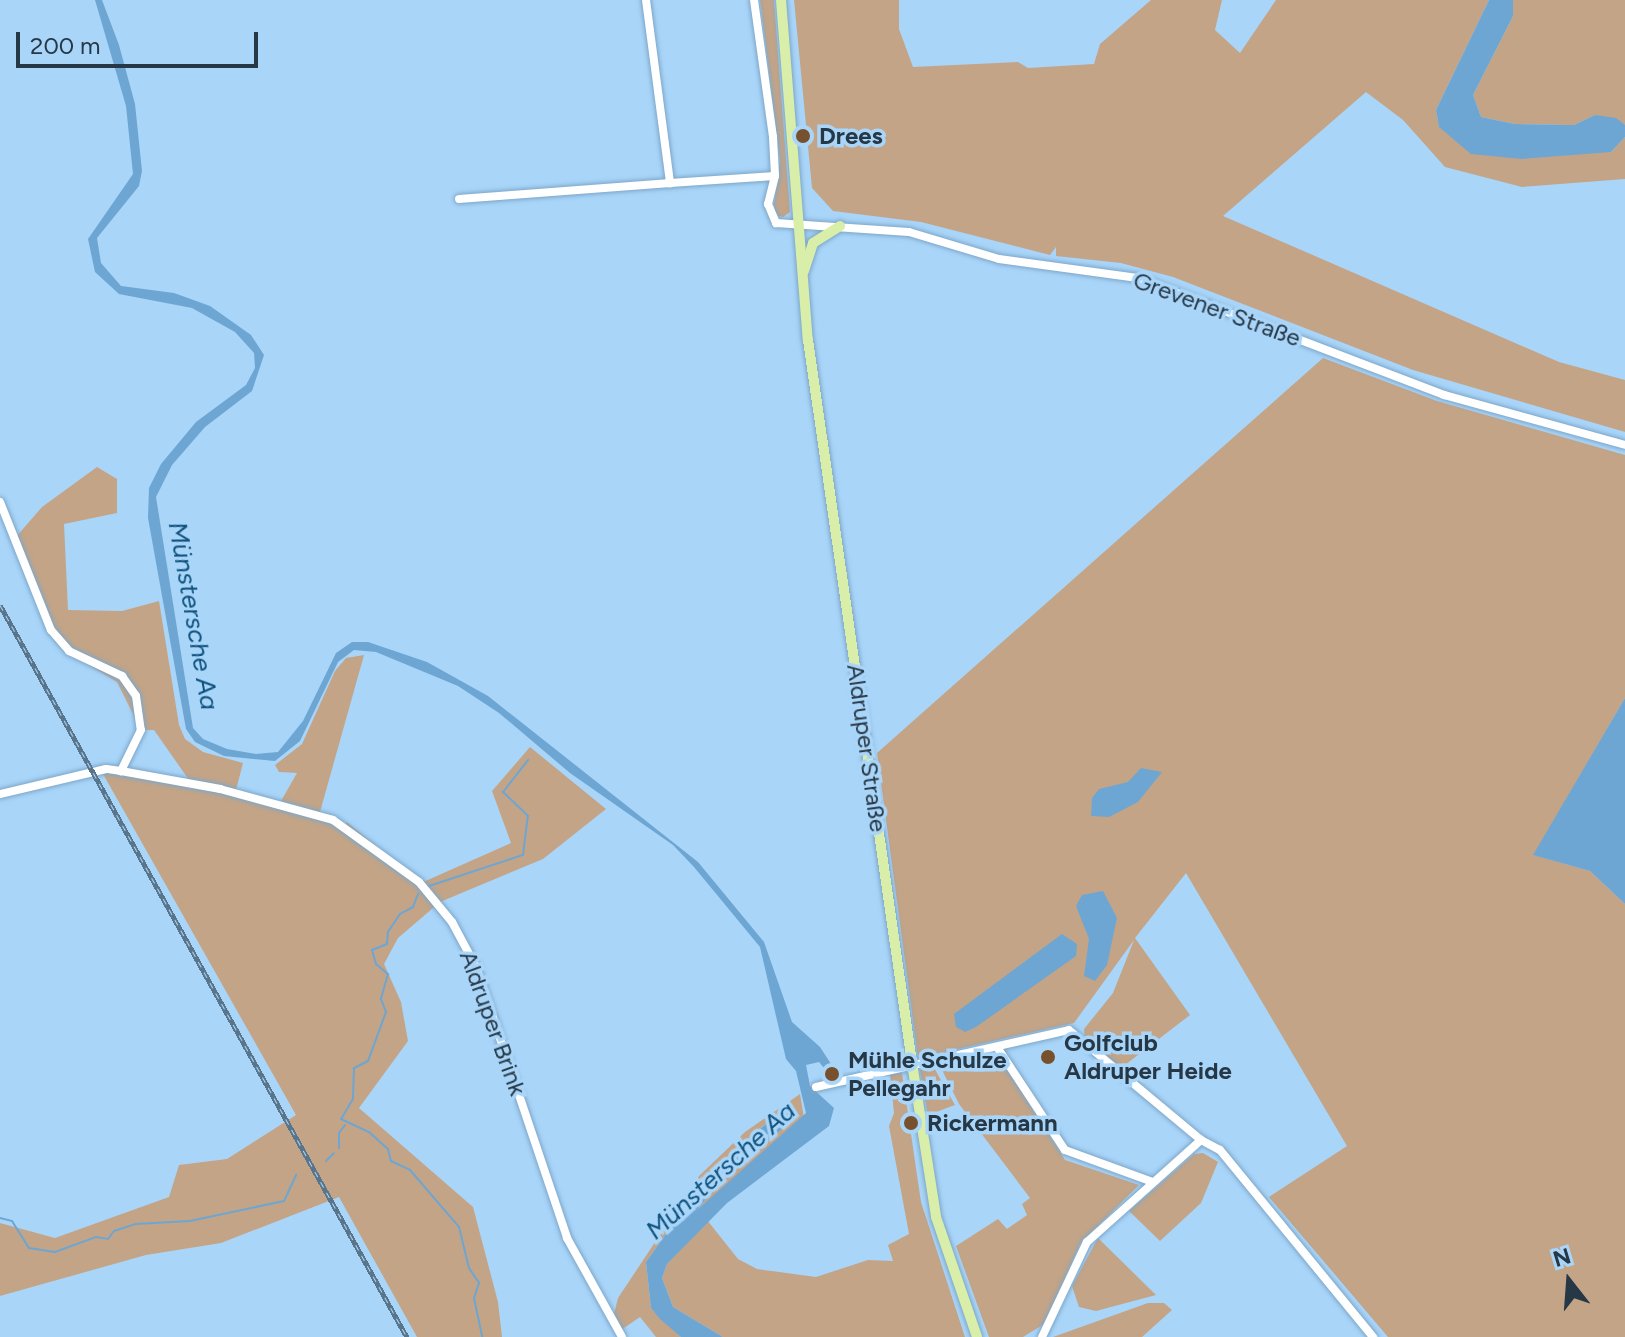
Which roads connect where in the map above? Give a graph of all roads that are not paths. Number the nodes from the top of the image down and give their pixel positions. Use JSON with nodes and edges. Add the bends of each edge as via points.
{"nodes":[{"id":1,"x":646,"y":0,"type":"edge"},
{"id":2,"x":754,"y":0,"type":"edge"},
{"id":3,"x":781,"y":0,"type":"edge"},
{"id":4,"x":775,"y":176,"type":"junction"},
{"id":5,"x":670,"y":183,"type":"junction"},
{"id":6,"x":459,"y":199,"type":"dead end"},
{"id":7,"x":798,"y":224,"type":"junction"},
{"id":8,"x":840,"y":226,"type":"junction"},
{"id":9,"x":802,"y":276,"type":"junction"},
{"id":10,"x":1625,"y":445,"type":"edge"},
{"id":11,"x":0,"y":502,"type":"edge"},
{"id":12,"x":121,"y":771,"type":"junction"},
{"id":13,"x":0,"y":794,"type":"edge"},
{"id":14,"x":997,"y":1047,"type":"junction"},
{"id":15,"x":912,"y":1063,"type":"junction"},
{"id":16,"x":816,"y":1087,"type":"dead end"},
{"id":17,"x":1201,"y":1140,"type":"junction"},
{"id":18,"x":1153,"y":1182,"type":"junction"},
{"id":19,"x":622,"y":1337,"type":"edge"},
{"id":20,"x":977,"y":1337,"type":"edge"},
{"id":21,"x":1042,"y":1337,"type":"edge"},
{"id":22,"x":1373,"y":1337,"type":"edge"}],
"edges":[{"from":1,"to":5,"type":"street"},
{"from":2,"to":4,"type":"street"},
{"from":3,"to":7,"type":"main road","name":"Aldruper Straße"},
{"from":4,"to":5,"type":"street"},
{"from":4,"to":7,"type":"street","via":[[770,217]]},
{"from":5,"to":6,"type":"street"},
{"from":7,"to":8,"type":"street","name":"Grevener Straße"},
{"from":7,"to":9,"type":"main road","name":"Aldruper Straße"},
{"from":8,"to":9,"type":"main road","via":[[813,243]]},
{"from":8,"to":10,"type":"street","name":"Grevener Straße","via":[[909,232],[999,259],[1138,278],[1444,395]]},
{"from":9,"to":15,"type":"main road","name":"Aldruper Straße"},
{"from":11,"to":12,"type":"street","via":[[51,630],[69,651],[113,668],[136,696],[141,730]]},
{"from":12,"to":13,"type":"street","name":"Aldruper Brink","via":[[106,769]]},
{"from":12,"to":19,"type":"street","name":"Aldruper Brink","via":[[220,789],[333,820],[419,882],[452,922],[476,967],[567,1238]]},
{"from":14,"to":15,"type":"street"},
{"from":14,"to":17,"type":"street","via":[[1069,1030]]},
{"from":14,"to":18,"type":"street","via":[[1065,1150]]},
{"from":15,"to":16,"type":"street"},
{"from":15,"to":20,"type":"main road","name":"Aldruper Straße","via":[[936,1217]]},
{"from":17,"to":18,"type":"street"},
{"from":17,"to":22,"type":"street","via":[[1220,1150],[1259,1193]]},
{"from":18,"to":21,"type":"street","via":[[1087,1242]]}]}
